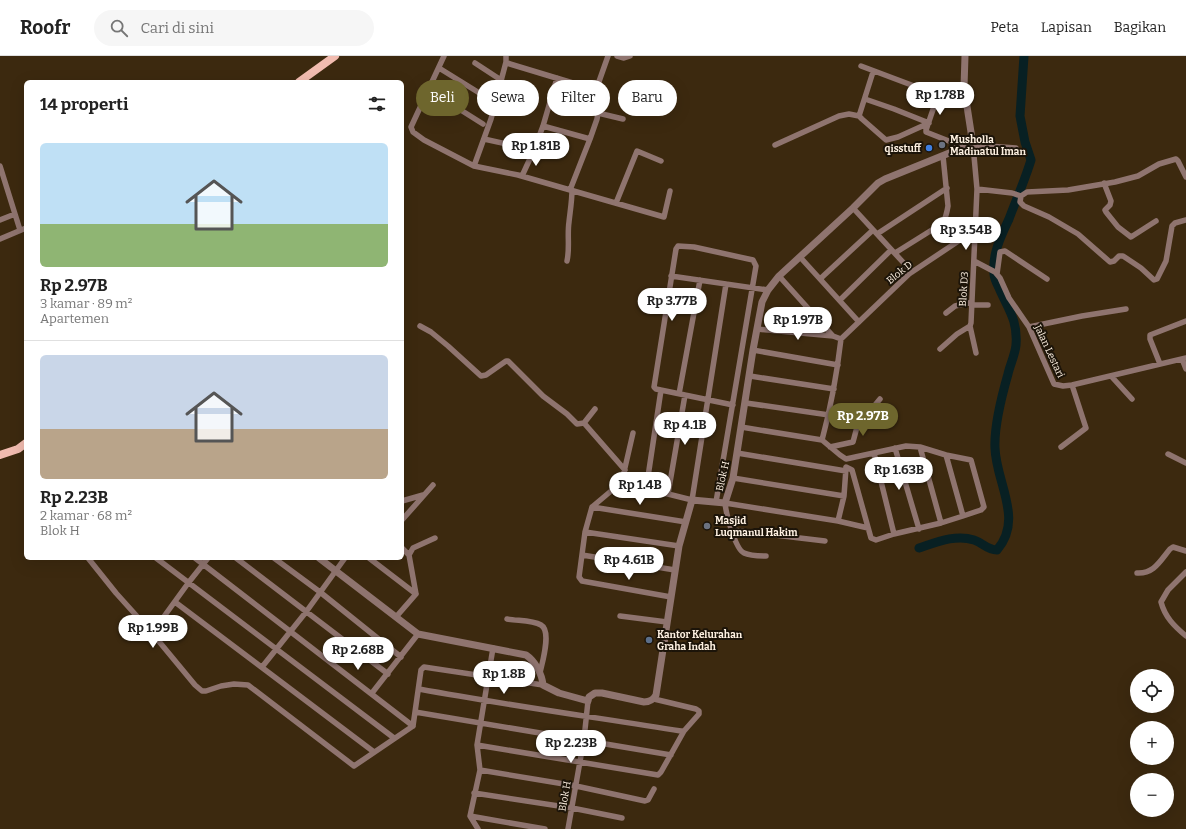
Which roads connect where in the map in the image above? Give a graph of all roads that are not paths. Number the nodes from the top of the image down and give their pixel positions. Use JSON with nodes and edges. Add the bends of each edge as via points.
{"nodes":[{"id":1,"x":335,"y":56,"type":"edge"},
{"id":2,"x":444,"y":56,"type":"edge"},
{"id":3,"x":608,"y":56,"type":"edge"},
{"id":4,"x":617,"y":56,"type":"edge"},
{"id":5,"x":630,"y":56,"type":"edge"},
{"id":6,"x":965,"y":56,"type":"edge"},
{"id":7,"x":506,"y":59,"type":"edge"},
{"id":8,"x":475,"y":63,"type":"dead end"},
{"id":9,"x":861,"y":66,"type":"dead end"},
{"id":10,"x":439,"y":68,"type":"junction"},
{"id":11,"x":873,"y":72,"type":"junction"},
{"id":12,"x":557,"y":78,"type":"junction"},
{"id":13,"x":302,"y":80,"type":"edge"},
{"id":14,"x":433,"y":80,"type":"edge"},
{"id":15,"x":501,"y":80,"type":"joint"},
{"id":16,"x":564,"y":80,"type":"edge"},
{"id":17,"x":600,"y":80,"type":"edge"},
{"id":18,"x":477,"y":92,"type":"edge"},
{"id":19,"x":938,"y":96,"type":"junction"},
{"id":20,"x":865,"y":99,"type":"junction"},
{"id":21,"x":965,"y":100,"type":"junction"},
{"id":22,"x":469,"y":115,"type":"edge"},
{"id":23,"x":610,"y":115,"type":"edge"},
{"id":24,"x":416,"y":116,"type":"edge"},
{"id":25,"x":492,"y":116,"type":"edge"},
{"id":26,"x":598,"y":116,"type":"edge"},
{"id":27,"x":859,"y":116,"type":"junction"},
{"id":28,"x":623,"y":119,"type":"dead end"},
{"id":29,"x":929,"y":123,"type":"junction"},
{"id":30,"x":483,"y":124,"type":"dead end"},
{"id":31,"x":543,"y":126,"type":"junction"},
{"id":32,"x":484,"y":139,"type":"junction"},
{"id":33,"x":590,"y":139,"type":"junction"},
{"id":34,"x":775,"y":145,"type":"dead end"},
{"id":35,"x":972,"y":145,"type":"junction"},
{"id":36,"x":964,"y":147,"type":"junction"},
{"id":37,"x":1016,"y":148,"type":"dead end"},
{"id":38,"x":534,"y":150,"type":"junction"},
{"id":39,"x":943,"y":156,"type":"junction"},
{"id":40,"x":661,"y":161,"type":"dead end"},
{"id":41,"x":0,"y":166,"type":"edge"},
{"id":42,"x":474,"y":166,"type":"junction"},
{"id":43,"x":522,"y":176,"type":"junction"},
{"id":44,"x":1186,"y":177,"type":"edge"},
{"id":45,"x":1104,"y":183,"type":"junction"},
{"id":46,"x":7,"y":187,"type":"junction"},
{"id":47,"x":947,"y":188,"type":"junction"},
{"id":48,"x":977,"y":189,"type":"junction"},
{"id":49,"x":0,"y":190,"type":"edge"},
{"id":50,"x":571,"y":190,"type":"junction"},
{"id":51,"x":670,"y":191,"type":"dead end"},
{"id":52,"x":1020,"y":196,"type":"junction"},
{"id":53,"x":616,"y":203,"type":"junction"},
{"id":54,"x":853,"y":208,"type":"junction"},
{"id":55,"x":15,"y":214,"type":"junction"},
{"id":56,"x":0,"y":220,"type":"edge"},
{"id":57,"x":1156,"y":220,"type":"dead end"},
{"id":58,"x":1186,"y":220,"type":"edge"},
{"id":59,"x":23,"y":229,"type":"edge"},
{"id":60,"x":976,"y":230,"type":"junction"},
{"id":61,"x":875,"y":232,"type":"junction"},
{"id":62,"x":0,"y":240,"type":"edge"},
{"id":63,"x":893,"y":252,"type":"junction"},
{"id":64,"x":800,"y":257,"type":"junction"},
{"id":65,"x":567,"y":261,"type":"dead end"},
{"id":66,"x":974,"y":262,"type":"junction"},
{"id":67,"x":912,"y":272,"type":"junction"},
{"id":68,"x":996,"y":273,"type":"junction"},
{"id":69,"x":671,"y":276,"type":"junction"},
{"id":70,"x":779,"y":276,"type":"junction"},
{"id":71,"x":820,"y":279,"type":"junction"},
{"id":72,"x":1047,"y":279,"type":"dead end"},
{"id":73,"x":700,"y":280,"type":"junction"},
{"id":74,"x":726,"y":284,"type":"junction"},
{"id":75,"x":753,"y":288,"type":"junction"},
{"id":76,"x":768,"y":290,"type":"junction"},
{"id":77,"x":840,"y":300,"type":"junction"},
{"id":78,"x":972,"y":303,"type":"junction"},
{"id":79,"x":988,"y":305,"type":"dead end"},
{"id":80,"x":1126,"y":309,"type":"dead end"},
{"id":81,"x":946,"y":313,"type":"dead end"},
{"id":82,"x":859,"y":322,"type":"junction"},
{"id":83,"x":1186,"y":322,"type":"edge"},
{"id":84,"x":420,"y":326,"type":"dead end"},
{"id":85,"x":970,"y":326,"type":"junction"},
{"id":86,"x":1029,"y":327,"type":"junction"},
{"id":87,"x":757,"y":329,"type":"junction"},
{"id":88,"x":833,"y":336,"type":"junction"},
{"id":89,"x":841,"y":339,"type":"junction"},
{"id":90,"x":940,"y":349,"type":"dead end"},
{"id":91,"x":753,"y":350,"type":"junction"},
{"id":92,"x":976,"y":353,"type":"dead end"},
{"id":93,"x":1184,"y":358,"type":"edge"},
{"id":94,"x":1160,"y":364,"type":"junction"},
{"id":95,"x":838,"y":365,"type":"junction"},
{"id":96,"x":1186,"y":369,"type":"edge"},
{"id":97,"x":750,"y":376,"type":"junction"},
{"id":98,"x":1111,"y":376,"type":"junction"},
{"id":99,"x":1072,"y":385,"type":"junction"},
{"id":100,"x":834,"y":389,"type":"junction"},
{"id":101,"x":661,"y":390,"type":"junction"},
{"id":102,"x":678,"y":394,"type":"junction"},
{"id":103,"x":685,"y":395,"type":"junction"},
{"id":104,"x":880,"y":399,"type":"dead end"},
{"id":105,"x":1132,"y":399,"type":"dead end"},
{"id":106,"x":708,"y":400,"type":"junction"},
{"id":107,"x":746,"y":403,"type":"junction"},
{"id":108,"x":733,"y":405,"type":"junction"},
{"id":109,"x":595,"y":409,"type":"dead end"},
{"id":110,"x":829,"y":415,"type":"junction"},
{"id":111,"x":584,"y":423,"type":"junction"},
{"id":112,"x":741,"y":426,"type":"junction"},
{"id":113,"x":633,"y":433,"type":"dead end"},
{"id":114,"x":822,"y":440,"type":"junction"},
{"id":115,"x":24,"y":445,"type":"edge"},
{"id":116,"x":830,"y":447,"type":"junction"},
{"id":117,"x":920,"y":447,"type":"junction"},
{"id":118,"x":1061,"y":447,"type":"dead end"},
{"id":119,"x":895,"y":448,"type":"junction"},
{"id":120,"x":737,"y":453,"type":"junction"},
{"id":121,"x":874,"y":453,"type":"junction"},
{"id":122,"x":1168,"y":454,"type":"dead end"},
{"id":123,"x":0,"y":455,"type":"edge"},
{"id":124,"x":946,"y":455,"type":"junction"},
{"id":125,"x":846,"y":459,"type":"junction"},
{"id":126,"x":1186,"y":463,"type":"edge"},
{"id":127,"x":846,"y":469,"type":"junction"},
{"id":128,"x":625,"y":470,"type":"junction"},
{"id":129,"x":733,"y":478,"type":"junction"},
{"id":130,"x":433,"y":485,"type":"dead end"},
{"id":131,"x":621,"y":485,"type":"junction"},
{"id":132,"x":646,"y":490,"type":"junction"},
{"id":133,"x":668,"y":494,"type":"junction"},
{"id":134,"x":423,"y":495,"type":"junction"},
{"id":135,"x":844,"y":496,"type":"junction"},
{"id":136,"x":404,"y":500,"type":"edge"},
{"id":137,"x":692,"y":500,"type":"junction"},
{"id":138,"x":716,"y":502,"type":"junction"},
{"id":139,"x":725,"y":503,"type":"junction"},
{"id":140,"x":592,"y":507,"type":"junction"},
{"id":141,"x":404,"y":514,"type":"edge"},
{"id":142,"x":963,"y":516,"type":"junction"},
{"id":143,"x":686,"y":522,"type":"junction"},
{"id":144,"x":838,"y":522,"type":"junction"},
{"id":145,"x":941,"y":523,"type":"junction"},
{"id":146,"x":868,"y":528,"type":"junction"},
{"id":147,"x":919,"y":529,"type":"junction"},
{"id":148,"x":732,"y":530,"type":"junction"},
{"id":149,"x":585,"y":532,"type":"junction"},
{"id":150,"x":894,"y":534,"type":"junction"},
{"id":151,"x":435,"y":538,"type":"dead end"},
{"id":152,"x":825,"y":541,"type":"dead end"},
{"id":153,"x":679,"y":546,"type":"junction"},
{"id":154,"x":404,"y":550,"type":"edge"},
{"id":155,"x":1186,"y":551,"type":"edge"},
{"id":156,"x":409,"y":555,"type":"junction"},
{"id":157,"x":582,"y":555,"type":"junction"},
{"id":158,"x":766,"y":556,"type":"dead end"},
{"id":159,"x":90,"y":560,"type":"edge"},
{"id":160,"x":159,"y":560,"type":"edge"},
{"id":161,"x":198,"y":560,"type":"edge"},
{"id":162,"x":206,"y":560,"type":"edge"},
{"id":163,"x":239,"y":560,"type":"edge"},
{"id":164,"x":277,"y":560,"type":"edge"},
{"id":165,"x":321,"y":560,"type":"edge"},
{"id":166,"x":343,"y":560,"type":"edge"},
{"id":167,"x":372,"y":560,"type":"edge"},
{"id":168,"x":203,"y":564,"type":"junction"},
{"id":169,"x":675,"y":570,"type":"junction"},
{"id":170,"x":335,"y":571,"type":"junction"},
{"id":171,"x":1186,"y":572,"type":"edge"},
{"id":172,"x":1137,"y":573,"type":"dead end"},
{"id":173,"x":189,"y":582,"type":"junction"},
{"id":174,"x":320,"y":592,"type":"junction"},
{"id":175,"x":416,"y":594,"type":"junction"},
{"id":176,"x":671,"y":597,"type":"junction"},
{"id":177,"x":175,"y":602,"type":"junction"},
{"id":178,"x":306,"y":612,"type":"junction"},
{"id":179,"x":620,"y":616,"type":"dead end"},
{"id":180,"x":396,"y":617,"type":"junction"},
{"id":181,"x":507,"y":620,"type":"dead end"},
{"id":182,"x":667,"y":622,"type":"junction"},
{"id":183,"x":291,"y":632,"type":"junction"},
{"id":184,"x":152,"y":633,"type":"junction"},
{"id":185,"x":418,"y":634,"type":"junction"},
{"id":186,"x":1186,"y":636,"type":"edge"},
{"id":187,"x":493,"y":648,"type":"junction"},
{"id":188,"x":276,"y":649,"type":"junction"},
{"id":189,"x":401,"y":657,"type":"junction"},
{"id":190,"x":262,"y":667,"type":"junction"},
{"id":191,"x":540,"y":673,"type":"junction"},
{"id":192,"x":388,"y":674,"type":"junction"},
{"id":193,"x":488,"y":677,"type":"junction"},
{"id":194,"x":543,"y":685,"type":"junction"},
{"id":195,"x":418,"y":689,"type":"junction"},
{"id":196,"x":372,"y":693,"type":"junction"},
{"id":197,"x":654,"y":699,"type":"junction"},
{"id":198,"x":484,"y":701,"type":"junction"},
{"id":199,"x":588,"y":701,"type":"junction"},
{"id":200,"x":415,"y":712,"type":"junction"},
{"id":201,"x":586,"y":716,"type":"junction"},
{"id":202,"x":481,"y":722,"type":"junction"},
{"id":203,"x":413,"y":726,"type":"junction"},
{"id":204,"x":684,"y":731,"type":"junction"},
{"id":205,"x":394,"y":738,"type":"junction"},
{"id":206,"x":584,"y":740,"type":"junction"},
{"id":207,"x":477,"y":745,"type":"junction"},
{"id":208,"x":374,"y":752,"type":"junction"},
{"id":209,"x":671,"y":755,"type":"junction"},
{"id":210,"x":580,"y":763,"type":"junction"},
{"id":211,"x":480,"y":770,"type":"junction"},
{"id":212,"x":576,"y":786,"type":"junction"},
{"id":213,"x":654,"y":790,"type":"dead end"},
{"id":214,"x":474,"y":793,"type":"junction"},
{"id":215,"x":572,"y":808,"type":"junction"},
{"id":216,"x":470,"y":816,"type":"junction"},
{"id":217,"x":622,"y":818,"type":"dead end"},
{"id":218,"x":478,"y":829,"type":"edge"},
{"id":219,"x":544,"y":829,"type":"edge"},
{"id":220,"x":568,"y":829,"type":"edge"}],
"edges":[{"from":1,"to":13,"type":"main road"},
{"from":2,"to":10,"type":"street"},
{"from":3,"to":17,"type":"street"},
{"from":4,"to":5,"type":"street"},
{"from":6,"to":21,"type":"street"},
{"from":7,"to":12,"type":"street"},
{"from":7,"to":15,"type":"street"},
{"from":8,"to":15,"type":"street"},
{"from":9,"to":11,"type":"street"},
{"from":10,"to":14,"type":"street"},
{"from":10,"to":18,"type":"street"},
{"from":11,"to":19,"type":"street"},
{"from":11,"to":20,"type":"street"},
{"from":12,"to":16,"type":"street"},
{"from":12,"to":31,"type":"street"},
{"from":19,"to":21,"type":"street"},
{"from":19,"to":29,"type":"street"},
{"from":20,"to":27,"type":"street"},
{"from":20,"to":29,"type":"street"},
{"from":21,"to":35,"type":"street"},
{"from":22,"to":30,"type":"street"},
{"from":23,"to":28,"type":"street"},
{"from":24,"to":42,"type":"street","via":[[411,130],[424,140]]},
{"from":25,"to":32,"type":"street"},
{"from":26,"to":33,"type":"street"},
{"from":27,"to":29,"type":"street","via":[[886,140]]},
{"from":27,"to":34,"type":"street","via":[[839,116]]},
{"from":29,"to":36,"type":"street","via":[[926,130],[928,134]]},
{"from":31,"to":33,"type":"street"},
{"from":31,"to":38,"type":"street"},
{"from":32,"to":38,"type":"street"},
{"from":32,"to":42,"type":"street"},
{"from":33,"to":50,"type":"street"},
{"from":35,"to":36,"type":"street","name":"Blok H"},
{"from":35,"to":37,"type":"street"},
{"from":35,"to":48,"type":"street","name":"Blok D3"},
{"from":36,"to":39,"type":"street","name":"Blok H"},
{"from":38,"to":43,"type":"street"},
{"from":39,"to":47,"type":"street"},
{"from":39,"to":54,"type":"street","name":"Blok H","via":[[878,183]]},
{"from":40,"to":53,"type":"street","via":[[637,151]]},
{"from":41,"to":46,"type":"street"},
{"from":42,"to":43,"type":"street"},
{"from":43,"to":50,"type":"street"},
{"from":44,"to":45,"type":"street","via":[[1176,159],[1132,177]]},
{"from":45,"to":52,"type":"street","via":[[1068,190],[1027,192]]},
{"from":45,"to":57,"type":"street","via":[[1111,201],[1106,212],[1130,237]]},
{"from":46,"to":49,"type":"street"},
{"from":46,"to":55,"type":"street"},
{"from":47,"to":61,"type":"street"},
{"from":47,"to":63,"type":"street","via":[[947,213],[943,223]]},
{"from":48,"to":52,"type":"street"},
{"from":48,"to":60,"type":"street","name":"Blok D3"},
{"from":50,"to":53,"type":"street"},
{"from":50,"to":65,"type":"street"},
{"from":51,"to":53,"type":"street","via":[[664,217]]},
{"from":52,"to":58,"type":"street","via":[[1020,202],[1024,206],[1078,234],[1110,262],[1123,256],[1154,280],[1157,279],[1166,261],[1172,226]]},
{"from":54,"to":61,"type":"street"},
{"from":54,"to":64,"type":"street","name":"Blok H"},
{"from":55,"to":56,"type":"street"},
{"from":55,"to":59,"type":"street"},
{"from":59,"to":62,"type":"street"},
{"from":60,"to":66,"type":"street","name":"Blok D3"},
{"from":60,"to":67,"type":"street","name":"Blok D"},
{"from":61,"to":63,"type":"street"},
{"from":61,"to":71,"type":"street"},
{"from":63,"to":67,"type":"street"},
{"from":63,"to":77,"type":"street"},
{"from":64,"to":70,"type":"street","name":"Blok H"},
{"from":64,"to":71,"type":"street"},
{"from":66,"to":68,"type":"street"},
{"from":66,"to":78,"type":"street","name":"Blok D3"},
{"from":67,"to":82,"type":"street","name":"Blok D"},
{"from":68,"to":72,"type":"street","via":[[1000,252],[1005,251]]},
{"from":68,"to":86,"type":"street","name":"Jalan Lestari"},
{"from":69,"to":73,"type":"street"},
{"from":69,"to":75,"type":"street","via":[[678,246],[694,247],[753,260],[756,266]]},
{"from":69,"to":101,"type":"street","via":[[654,385],[656,389]]},
{"from":70,"to":76,"type":"street","name":"Blok H"},
{"from":70,"to":88,"type":"street"},
{"from":71,"to":77,"type":"street"},
{"from":73,"to":74,"type":"street"},
{"from":73,"to":102,"type":"street"},
{"from":74,"to":75,"type":"street"},
{"from":74,"to":106,"type":"street"},
{"from":75,"to":76,"type":"street"},
{"from":75,"to":108,"type":"street"},
{"from":76,"to":87,"type":"street","name":"Blok H","via":[[762,302]]},
{"from":77,"to":82,"type":"street"},
{"from":78,"to":79,"type":"street"},
{"from":78,"to":81,"type":"street","via":[[955,306]]},
{"from":78,"to":85,"type":"street","name":"Blok D3"},
{"from":80,"to":86,"type":"street"},
{"from":82,"to":89,"type":"street","name":"Blok D"},
{"from":83,"to":94,"type":"street","via":[[1150,335]]},
{"from":84,"to":111,"type":"street","via":[[448,346],[481,376],[508,361],[543,396],[577,424]]},
{"from":85,"to":90,"type":"street"},
{"from":85,"to":92,"type":"street","name":"Blok D3"},
{"from":86,"to":99,"type":"street","name":"Jalan Lestari","via":[[1054,384]]},
{"from":87,"to":88,"type":"street"},
{"from":87,"to":91,"type":"street","name":"Blok H"},
{"from":88,"to":89,"type":"street"},
{"from":89,"to":95,"type":"street"},
{"from":91,"to":95,"type":"street"},
{"from":91,"to":97,"type":"street","name":"Blok H"},
{"from":93,"to":94,"type":"street","name":"Jalan Lestari"},
{"from":93,"to":96,"type":"street"},
{"from":94,"to":98,"type":"street","name":"Jalan Lestari"},
{"from":95,"to":100,"type":"street"},
{"from":97,"to":100,"type":"street"},
{"from":97,"to":107,"type":"street","name":"Blok H"},
{"from":98,"to":99,"type":"street","name":"Jalan Lestari"},
{"from":98,"to":105,"type":"street"},
{"from":99,"to":118,"type":"street","via":[[1086,428]]},
{"from":100,"to":110,"type":"street"},
{"from":101,"to":102,"type":"street"},
{"from":101,"to":132,"type":"street"},
{"from":102,"to":103,"type":"street"},
{"from":103,"to":106,"type":"street"},
{"from":103,"to":133,"type":"street"},
{"from":104,"to":116,"type":"street","via":[[857,427],[853,442]]},
{"from":106,"to":108,"type":"street"},
{"from":106,"to":137,"type":"street"},
{"from":107,"to":110,"type":"street"},
{"from":107,"to":112,"type":"street","name":"Blok H"},
{"from":108,"to":138,"type":"street"},
{"from":109,"to":111,"type":"street"},
{"from":110,"to":114,"type":"street"},
{"from":111,"to":128,"type":"street"},
{"from":112,"to":114,"type":"street"},
{"from":112,"to":120,"type":"street","name":"Blok H"},
{"from":113,"to":128,"type":"street"},
{"from":114,"to":116,"type":"street"},
{"from":115,"to":123,"type":"main road"},
{"from":116,"to":125,"type":"street"},
{"from":117,"to":119,"type":"street"},
{"from":117,"to":124,"type":"street"},
{"from":117,"to":145,"type":"street"},
{"from":119,"to":121,"type":"street"},
{"from":119,"to":147,"type":"street"},
{"from":120,"to":127,"type":"street"},
{"from":120,"to":129,"type":"street","name":"Blok H"},
{"from":121,"to":125,"type":"street"},
{"from":121,"to":150,"type":"street"},
{"from":122,"to":126,"type":"street"},
{"from":124,"to":142,"type":"street"},
{"from":124,"to":142,"type":"street","via":[[971,460],[984,507]]},
{"from":125,"to":127,"type":"street"},
{"from":127,"to":135,"type":"street"},
{"from":127,"to":146,"type":"street","via":[[852,470]]},
{"from":128,"to":131,"type":"street"},
{"from":129,"to":135,"type":"street"},
{"from":129,"to":139,"type":"street","name":"Blok H"},
{"from":130,"to":134,"type":"street"},
{"from":131,"to":132,"type":"street"},
{"from":131,"to":140,"type":"street","via":[[612,489]]},
{"from":132,"to":133,"type":"street"},
{"from":133,"to":137,"type":"street"},
{"from":134,"to":136,"type":"street"},
{"from":134,"to":141,"type":"street"},
{"from":135,"to":144,"type":"street"},
{"from":137,"to":138,"type":"street","name":"Blok H"},
{"from":137,"to":143,"type":"street"},
{"from":138,"to":139,"type":"street","name":"Blok H"},
{"from":139,"to":144,"type":"street"},
{"from":139,"to":148,"type":"street"},
{"from":140,"to":143,"type":"street"},
{"from":140,"to":149,"type":"street"},
{"from":142,"to":145,"type":"street"},
{"from":143,"to":153,"type":"street"},
{"from":144,"to":146,"type":"street"},
{"from":145,"to":147,"type":"street"},
{"from":146,"to":150,"type":"street","via":[[871,538],[876,540]]},
{"from":147,"to":150,"type":"street"},
{"from":148,"to":152,"type":"street"},
{"from":148,"to":158,"type":"street","via":[[737,545],[744,554]]},
{"from":149,"to":153,"type":"street"},
{"from":149,"to":157,"type":"street"},
{"from":151,"to":156,"type":"street","via":[[413,548]]},
{"from":153,"to":169,"type":"street"},
{"from":154,"to":156,"type":"street"},
{"from":155,"to":172,"type":"street","via":[[1173,547],[1153,570],[1143,574]]},
{"from":156,"to":175,"type":"street"},
{"from":157,"to":169,"type":"street"},
{"from":157,"to":176,"type":"street","via":[[579,577],[582,581]]},
{"from":159,"to":184,"type":"street"},
{"from":160,"to":173,"type":"street"},
{"from":161,"to":168,"type":"street"},
{"from":162,"to":168,"type":"street"},
{"from":163,"to":178,"type":"street"},
{"from":164,"to":174,"type":"street"},
{"from":165,"to":170,"type":"street"},
{"from":166,"to":170,"type":"street"},
{"from":167,"to":175,"type":"street"},
{"from":168,"to":173,"type":"street"},
{"from":168,"to":183,"type":"street"},
{"from":169,"to":176,"type":"street"},
{"from":170,"to":174,"type":"street"},
{"from":170,"to":180,"type":"street"},
{"from":171,"to":186,"type":"street","via":[[1168,590],[1161,602],[1163,611],[1172,625]]},
{"from":173,"to":177,"type":"street"},
{"from":173,"to":188,"type":"street"},
{"from":174,"to":178,"type":"street"},
{"from":174,"to":189,"type":"street"},
{"from":175,"to":180,"type":"street"},
{"from":176,"to":182,"type":"street"},
{"from":177,"to":184,"type":"street"},
{"from":177,"to":190,"type":"street"},
{"from":178,"to":183,"type":"street"},
{"from":178,"to":192,"type":"street"},
{"from":179,"to":182,"type":"street"},
{"from":180,"to":185,"type":"street"},
{"from":181,"to":191,"type":"street","via":[[537,623],[545,629],[545,648]]},
{"from":182,"to":197,"type":"street"},
{"from":183,"to":188,"type":"street"},
{"from":183,"to":196,"type":"street"},
{"from":184,"to":208,"type":"street","via":[[202,691],[234,684],[248,686],[353,765],[357,765]]},
{"from":185,"to":187,"type":"street"},
{"from":185,"to":189,"type":"street"},
{"from":187,"to":191,"type":"street","via":[[526,655]]},
{"from":187,"to":193,"type":"street"},
{"from":188,"to":190,"type":"street"},
{"from":188,"to":205,"type":"street"},
{"from":189,"to":192,"type":"street"},
{"from":190,"to":208,"type":"street"},
{"from":191,"to":194,"type":"street"},
{"from":192,"to":196,"type":"street"},
{"from":193,"to":194,"type":"street"},
{"from":193,"to":195,"type":"street","via":[[424,667],[421,670]]},
{"from":193,"to":198,"type":"street"},
{"from":194,"to":199,"type":"street","via":[[559,693]]},
{"from":195,"to":198,"type":"street"},
{"from":195,"to":200,"type":"street"},
{"from":196,"to":203,"type":"street"},
{"from":197,"to":199,"type":"street","via":[[644,702],[595,693]]},
{"from":197,"to":204,"type":"street","via":[[699,710],[697,718]]},
{"from":198,"to":201,"type":"street"},
{"from":198,"to":202,"type":"street"},
{"from":199,"to":201,"type":"street","name":"Blok H"},
{"from":200,"to":202,"type":"street"},
{"from":200,"to":203,"type":"street"},
{"from":201,"to":204,"type":"street"},
{"from":201,"to":206,"type":"street","name":"Blok H"},
{"from":202,"to":206,"type":"street"},
{"from":202,"to":207,"type":"street"},
{"from":203,"to":205,"type":"street"},
{"from":204,"to":209,"type":"street"},
{"from":205,"to":208,"type":"street"},
{"from":206,"to":209,"type":"street"},
{"from":206,"to":210,"type":"street","name":"Blok H"},
{"from":207,"to":210,"type":"street"},
{"from":207,"to":211,"type":"street"},
{"from":209,"to":210,"type":"street","via":[[658,775]]},
{"from":210,"to":212,"type":"street","name":"Blok H"},
{"from":211,"to":212,"type":"street"},
{"from":211,"to":214,"type":"street"},
{"from":212,"to":213,"type":"street","via":[[645,801]]},
{"from":212,"to":215,"type":"street","name":"Blok H"},
{"from":214,"to":215,"type":"street"},
{"from":214,"to":216,"type":"street"},
{"from":215,"to":217,"type":"street"},
{"from":215,"to":220,"type":"street","name":"Blok H"},
{"from":216,"to":218,"type":"street"},
{"from":216,"to":219,"type":"street"}]}
